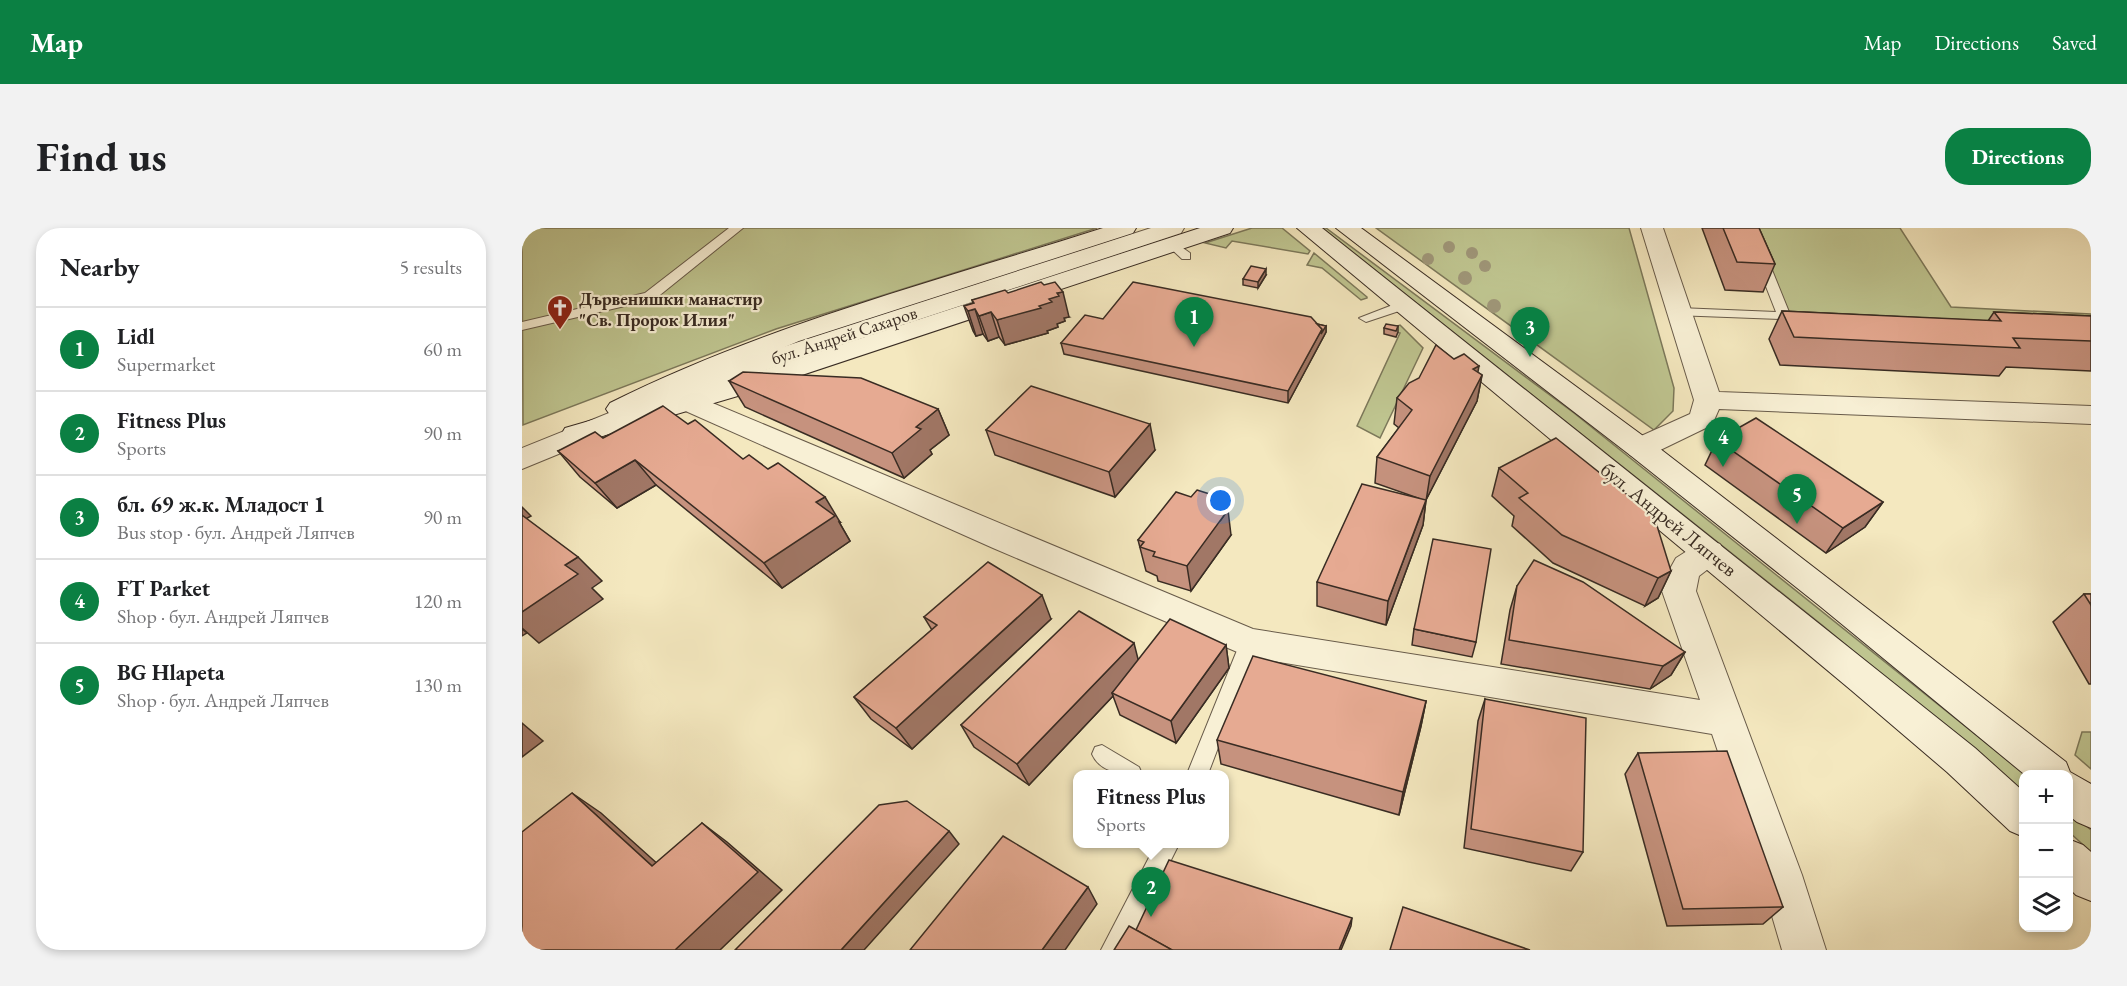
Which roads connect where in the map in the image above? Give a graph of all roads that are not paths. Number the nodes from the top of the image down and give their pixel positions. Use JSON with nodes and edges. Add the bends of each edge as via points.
{"nodes":[{"id":1,"x":737,"y":228,"type":"edge"},
{"id":2,"x":1125,"y":228,"type":"edge"},
{"id":3,"x":1222,"y":228,"type":"edge"},
{"id":4,"x":1308,"y":228,"type":"edge"},
{"id":5,"x":1347,"y":228,"type":"edge"},
{"id":6,"x":1652,"y":228,"type":"edge"},
{"id":7,"x":1749,"y":228,"type":"edge"},
{"id":8,"x":1174,"y":240,"type":"edge"},
{"id":9,"x":1403,"y":305,"type":"junction"},
{"id":10,"x":1679,"y":312,"type":"junction"},
{"id":11,"x":1784,"y":316,"type":"junction"},
{"id":12,"x":1366,"y":318,"type":"dead end"},
{"id":13,"x":1819,"y":318,"type":"edge"},
{"id":14,"x":522,"y":326,"type":"edge"},
{"id":15,"x":1708,"y":400,"type":"junction"},
{"id":16,"x":691,"y":403,"type":"junction"},
{"id":17,"x":2091,"y":416,"type":"edge"},
{"id":18,"x":575,"y":435,"type":"junction"},
{"id":19,"x":1640,"y":448,"type":"junction"},
{"id":20,"x":522,"y":459,"type":"edge"},
{"id":21,"x":1709,"y":552,"type":"junction"},
{"id":22,"x":1249,"y":643,"type":"junction"},
{"id":23,"x":1725,"y":720,"type":"junction"},
{"id":24,"x":1102,"y":754,"type":"dead end"},
{"id":25,"x":1126,"y":770,"type":"edge"},
{"id":26,"x":1199,"y":770,"type":"edge"},
{"id":27,"x":2047,"y":770,"type":"edge"},
{"id":28,"x":2073,"y":793,"type":"edge"},
{"id":29,"x":2091,"y":809,"type":"edge"},
{"id":30,"x":2019,"y":813,"type":"edge"},
{"id":31,"x":1165,"y":848,"type":"edge"},
{"id":32,"x":2073,"y":864,"type":"edge"},
{"id":33,"x":2091,"y":880,"type":"edge"},
{"id":34,"x":1113,"y":950,"type":"edge"},
{"id":35,"x":1804,"y":950,"type":"edge"}],
"edges":[{"from":1,"to":14,"type":"lane","via":[[650,296]]},
{"from":2,"to":18,"type":"main road","via":[[780,340],[667,385]]},
{"from":3,"to":8,"type":"main road"},
{"from":4,"to":9,"type":"main road","name":"бул. Андрей Ляпчев"},
{"from":5,"to":19,"type":"main road","name":"бул. Андрей Ляпчев"},
{"from":6,"to":10,"type":"main road"},
{"from":7,"to":11,"type":"lane"},
{"from":8,"to":16,"type":"main road"},
{"from":8,"to":18,"type":"main road","name":"бул. Андрей Сахаров","via":[[742,369]]},
{"from":9,"to":12,"type":"lane"},
{"from":9,"to":21,"type":"main road","name":"бул. Андрей Ляпчев"},
{"from":10,"to":11,"type":"lane"},
{"from":10,"to":15,"type":"main road"},
{"from":11,"to":13,"type":"lane"},
{"from":15,"to":17,"type":"main road"},
{"from":15,"to":19,"type":"main road","via":[[1702,419]]},
{"from":16,"to":18,"type":"main road"},
{"from":16,"to":22,"type":"main road"},
{"from":18,"to":20,"type":"main road","name":"бул. Андрей Сахаров"},
{"from":19,"to":27,"type":"main road","name":"бул. Андрей Ляпчев"},
{"from":21,"to":23,"type":"main road","via":[[1690,563],[1681,574],[1678,591]]},
{"from":21,"to":30,"type":"main road","name":"бул. Андрей Ляпчев","via":[[1952,752]]},
{"from":22,"to":23,"type":"main road"},
{"from":22,"to":26,"type":"lane"},
{"from":23,"to":35,"type":"main road"},
{"from":24,"to":25,"type":"lane"},
{"from":28,"to":29,"type":"main road"},
{"from":31,"to":34,"type":"lane"},
{"from":32,"to":33,"type":"main road"}]}
